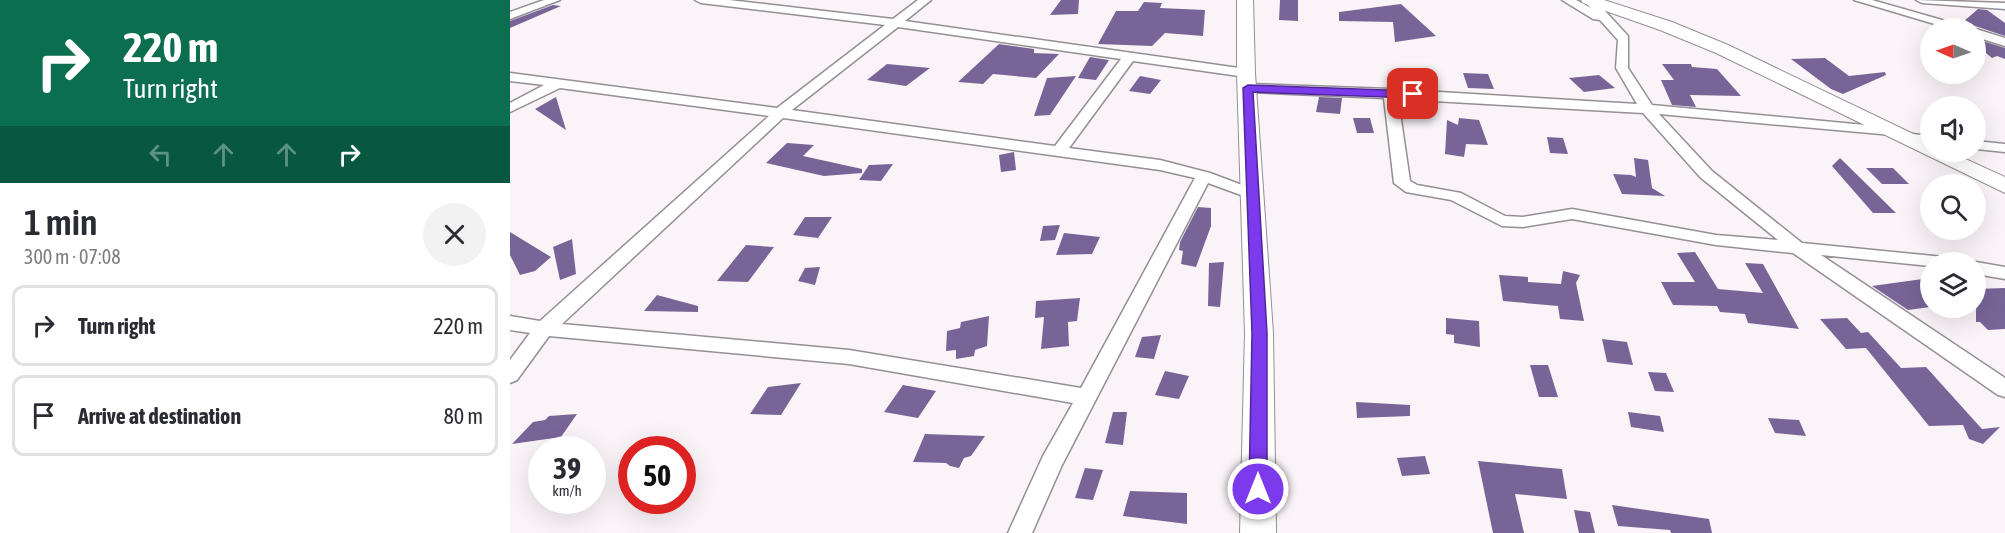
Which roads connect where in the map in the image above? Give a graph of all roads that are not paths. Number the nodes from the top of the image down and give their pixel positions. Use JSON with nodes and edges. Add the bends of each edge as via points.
{"nodes":[{"id":1,"x":554,"y":0,"type":"edge"},
{"id":2,"x":701,"y":0,"type":"edge"},
{"id":3,"x":925,"y":0,"type":"edge"},
{"id":4,"x":1245,"y":0,"type":"edge"},
{"id":5,"x":1568,"y":0,"type":"edge"},
{"id":6,"x":1589,"y":0,"type":"edge"},
{"id":7,"x":1860,"y":0,"type":"edge"},
{"id":8,"x":1922,"y":0,"type":"edge"},
{"id":9,"x":2005,"y":6,"type":"edge"},
{"id":10,"x":510,"y":16,"type":"edge"},
{"id":11,"x":1924,"y":18,"type":"edge"},
{"id":12,"x":1607,"y":22,"type":"junction"},
{"id":13,"x":894,"y":23,"type":"junction"},
{"id":14,"x":1986,"y":36,"type":"edge"},
{"id":15,"x":2005,"y":42,"type":"edge"},
{"id":16,"x":1129,"y":57,"type":"junction"},
{"id":17,"x":510,"y":77,"type":"edge"},
{"id":18,"x":1247,"y":81,"type":"junction"},
{"id":19,"x":560,"y":83,"type":"junction"},
{"id":20,"x":1390,"y":93,"type":"junction"},
{"id":21,"x":510,"y":108,"type":"edge"},
{"id":22,"x":1647,"y":109,"type":"junction"},
{"id":23,"x":780,"y":113,"type":"junction"},
{"id":24,"x":1898,"y":134,"type":"junction"},
{"id":25,"x":1920,"y":138,"type":"edge"},
{"id":26,"x":1920,"y":145,"type":"edge"},
{"id":27,"x":1986,"y":146,"type":"edge"},
{"id":28,"x":2005,"y":148,"type":"edge"},
{"id":29,"x":1059,"y":151,"type":"junction"},
{"id":30,"x":1955,"y":162,"type":"edge"},
{"id":31,"x":1204,"y":176,"type":"junction"},
{"id":32,"x":2005,"y":186,"type":"edge"},
{"id":33,"x":1252,"y":194,"type":"junction"},
{"id":34,"x":1798,"y":248,"type":"junction"},
{"id":35,"x":1920,"y":259,"type":"edge"},
{"id":36,"x":1986,"y":270,"type":"edge"},
{"id":37,"x":2005,"y":273,"type":"edge"},
{"id":38,"x":510,"y":323,"type":"edge"},
{"id":39,"x":544,"y":329,"type":"junction"},
{"id":40,"x":510,"y":375,"type":"edge"},
{"id":41,"x":2005,"y":390,"type":"edge"},
{"id":42,"x":1087,"y":397,"type":"junction"},
{"id":43,"x":1020,"y":533,"type":"edge"},
{"id":44,"x":1258,"y":533,"type":"edge"}],
"edges":[{"from":1,"to":10,"type":"street"},
{"from":2,"to":13,"type":"street"},
{"from":3,"to":13,"type":"street"},
{"from":4,"to":18,"type":"main road"},
{"from":5,"to":12,"type":"street"},
{"from":6,"to":12,"type":"street"},
{"from":6,"to":24,"type":"main road","via":[[1722,49]]},
{"from":7,"to":11,"type":"street"},
{"from":8,"to":9,"type":"street"},
{"from":12,"to":22,"type":"street","via":[[1624,39],[1622,68]]},
{"from":13,"to":16,"type":"street"},
{"from":13,"to":23,"type":"street"},
{"from":14,"to":15,"type":"street"},
{"from":16,"to":18,"type":"street"},
{"from":16,"to":29,"type":"street"},
{"from":17,"to":19,"type":"street"},
{"from":18,"to":20,"type":"street"},
{"from":18,"to":33,"type":"main road"},
{"from":19,"to":21,"type":"street"},
{"from":19,"to":23,"type":"street"},
{"from":20,"to":22,"type":"street"},
{"from":20,"to":34,"type":"street","via":[[1402,183],[1412,189],[1455,196],[1502,221],[1523,222],[1572,214],[1716,240]]},
{"from":22,"to":24,"type":"street"},
{"from":22,"to":34,"type":"street","via":[[1700,169]]},
{"from":23,"to":29,"type":"street"},
{"from":23,"to":39,"type":"street"},
{"from":24,"to":25,"type":"street"},
{"from":24,"to":26,"type":"main road"},
{"from":27,"to":28,"type":"street"},
{"from":29,"to":31,"type":"street","via":[[1160,165]]},
{"from":30,"to":32,"type":"main road"},
{"from":31,"to":33,"type":"street"},
{"from":31,"to":42,"type":"street"},
{"from":33,"to":44,"type":"main road","via":[[1259,333]]},
{"from":34,"to":35,"type":"street"},
{"from":34,"to":41,"type":"street"},
{"from":36,"to":37,"type":"street"},
{"from":38,"to":39,"type":"street"},
{"from":39,"to":40,"type":"street"},
{"from":39,"to":42,"type":"street","via":[[849,357]]},
{"from":42,"to":43,"type":"street","via":[[1051,463]]}]}
